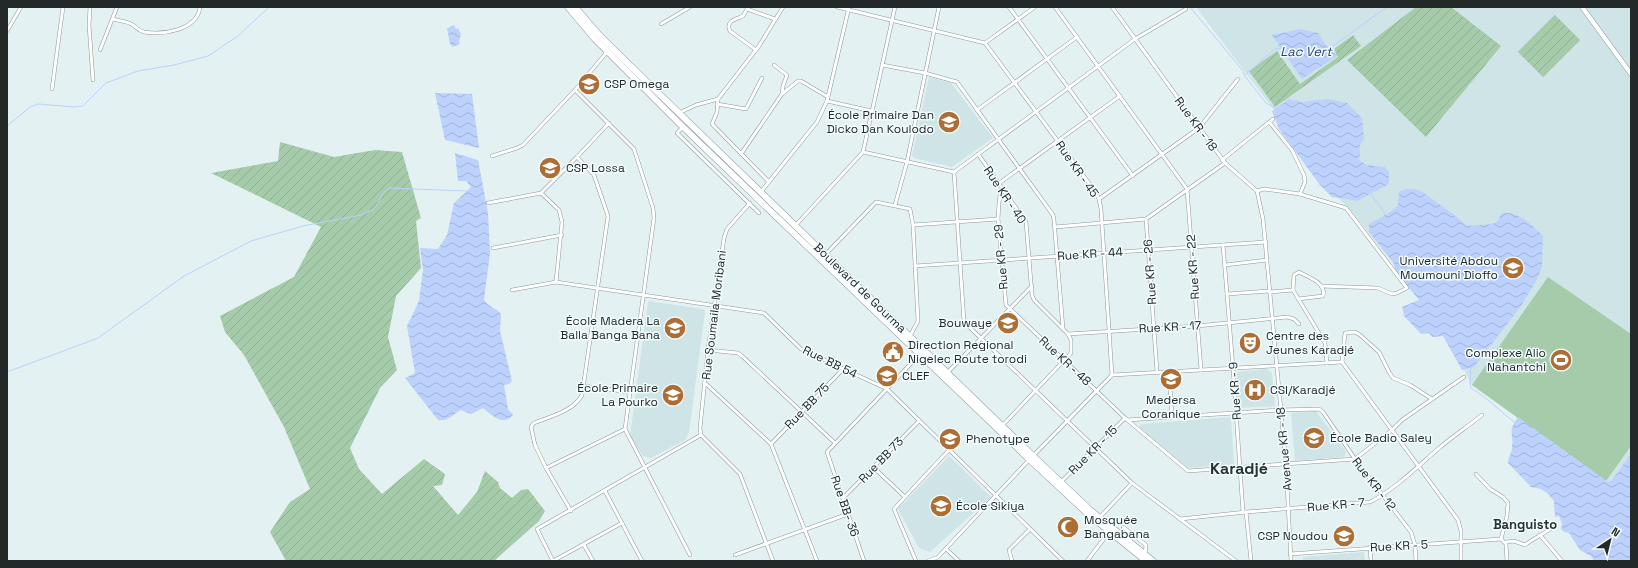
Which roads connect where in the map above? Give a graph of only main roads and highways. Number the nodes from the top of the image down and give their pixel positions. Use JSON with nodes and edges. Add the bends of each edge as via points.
{"nodes":[{"id":1,"x":568,"y":7,"type":"edge"},
{"id":2,"x":575,"y":7,"type":"edge"},
{"id":3,"x":597,"y":37,"type":"junction"},
{"id":4,"x":677,"y":116,"type":"junction"},
{"id":5,"x":1031,"y":458,"type":"junction"},
{"id":6,"x":1145,"y":558,"type":"edge"},
{"id":7,"x":1153,"y":561,"type":"edge"}],
"edges":[{"from":1,"to":3,"type":"highway","name":"Boulevard de Gourma"},
{"from":2,"to":3,"type":"highway","name":"Boulevard de Gourma"},
{"from":3,"to":4,"type":"highway","name":"Boulevard de Gourma"},
{"from":3,"to":4,"type":"highway","name":"Boulevard de Gourma","via":[[607,52]]},
{"from":4,"to":5,"type":"highway","name":"Boulevard de Gourma","via":[[910,336]]},
{"from":4,"to":5,"type":"highway","name":"Boulevard de Gourma","via":[[683,127]]},
{"from":5,"to":6,"type":"highway","name":"Boulevard de Gourma"},
{"from":5,"to":6,"type":"highway","name":"Boulevard de Gourma","via":[[1109,532]]},
{"from":6,"to":7,"type":"highway","name":"Boulevard de Gourma"}]}
